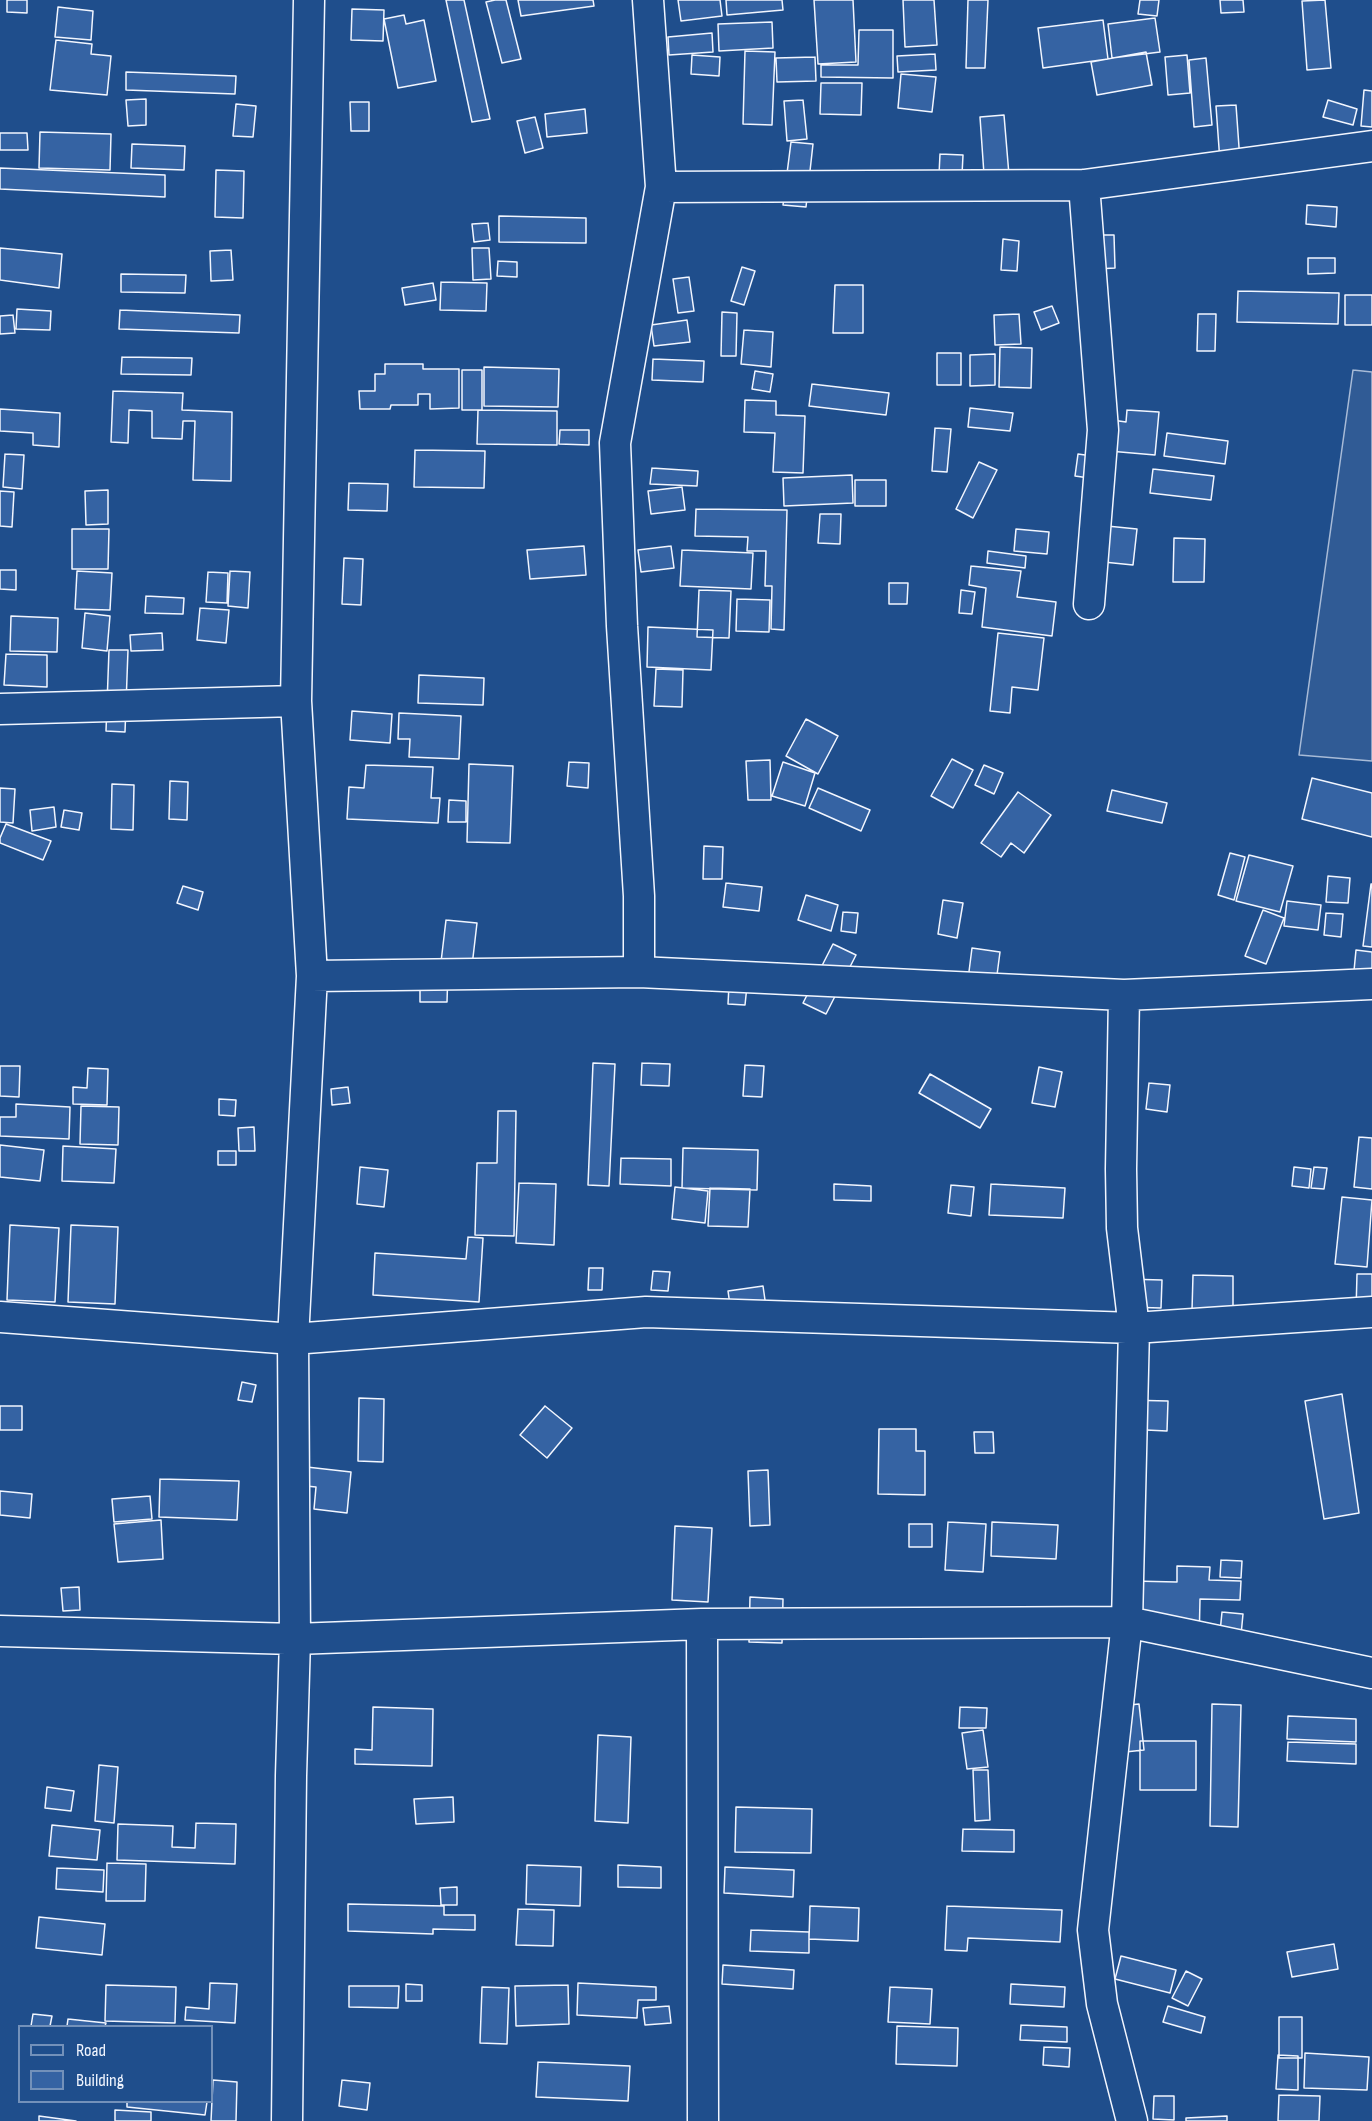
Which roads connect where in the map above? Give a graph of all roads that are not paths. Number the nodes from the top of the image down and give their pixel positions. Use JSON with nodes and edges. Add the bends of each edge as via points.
{"nodes":[{"id":1,"x":309,"y":0,"type":"edge"},
{"id":2,"x":648,"y":0,"type":"edge"},
{"id":3,"x":1372,"y":146,"type":"edge"},
{"id":4,"x":1084,"y":185,"type":"junction"},
{"id":5,"x":661,"y":187,"type":"junction"},
{"id":6,"x":1089,"y":604,"type":"dead end"},
{"id":7,"x":296,"y":700,"type":"junction"},
{"id":8,"x":0,"y":709,"type":"edge"},
{"id":9,"x":639,"y":972,"type":"junction"},
{"id":10,"x":312,"y":976,"type":"junction"},
{"id":11,"x":1372,"y":984,"type":"edge"},
{"id":12,"x":1124,"y":995,"type":"junction"},
{"id":13,"x":1372,"y":1312,"type":"edge"},
{"id":14,"x":0,"y":1317,"type":"edge"},
{"id":15,"x":1134,"y":1328,"type":"junction"},
{"id":16,"x":293,"y":1339,"type":"junction"},
{"id":17,"x":1127,"y":1622,"type":"junction"},
{"id":18,"x":702,"y":1624,"type":"junction"},
{"id":19,"x":0,"y":1631,"type":"edge"},
{"id":20,"x":295,"y":1639,"type":"junction"},
{"id":21,"x":1372,"y":1672,"type":"edge"},
{"id":22,"x":287,"y":2121,"type":"edge"},
{"id":23,"x":703,"y":2121,"type":"edge"},
{"id":24,"x":1132,"y":2121,"type":"edge"}],
"edges":[{"from":1,"to":7,"type":"street"},
{"from":2,"to":5,"type":"street"},
{"from":3,"to":4,"type":"street"},
{"from":4,"to":5,"type":"street"},
{"from":4,"to":6,"type":"street","via":[[1103,430]]},
{"from":5,"to":9,"type":"street","via":[[615,443],[639,896]]},
{"from":7,"to":8,"type":"street"},
{"from":7,"to":10,"type":"street"},
{"from":9,"to":10,"type":"street"},
{"from":9,"to":12,"type":"street"},
{"from":10,"to":16,"type":"street"},
{"from":11,"to":12,"type":"street"},
{"from":12,"to":15,"type":"street","via":[[1122,1228]]},
{"from":13,"to":15,"type":"street"},
{"from":14,"to":16,"type":"street"},
{"from":15,"to":16,"type":"street","via":[[646,1312]]},
{"from":15,"to":17,"type":"street"},
{"from":16,"to":20,"type":"street"},
{"from":17,"to":18,"type":"street"},
{"from":17,"to":21,"type":"street"},
{"from":17,"to":24,"type":"street","via":[[1093,1930],[1102,2004]]},
{"from":18,"to":20,"type":"street"},
{"from":18,"to":23,"type":"street"},
{"from":19,"to":20,"type":"street"},
{"from":20,"to":22,"type":"street"}]}
